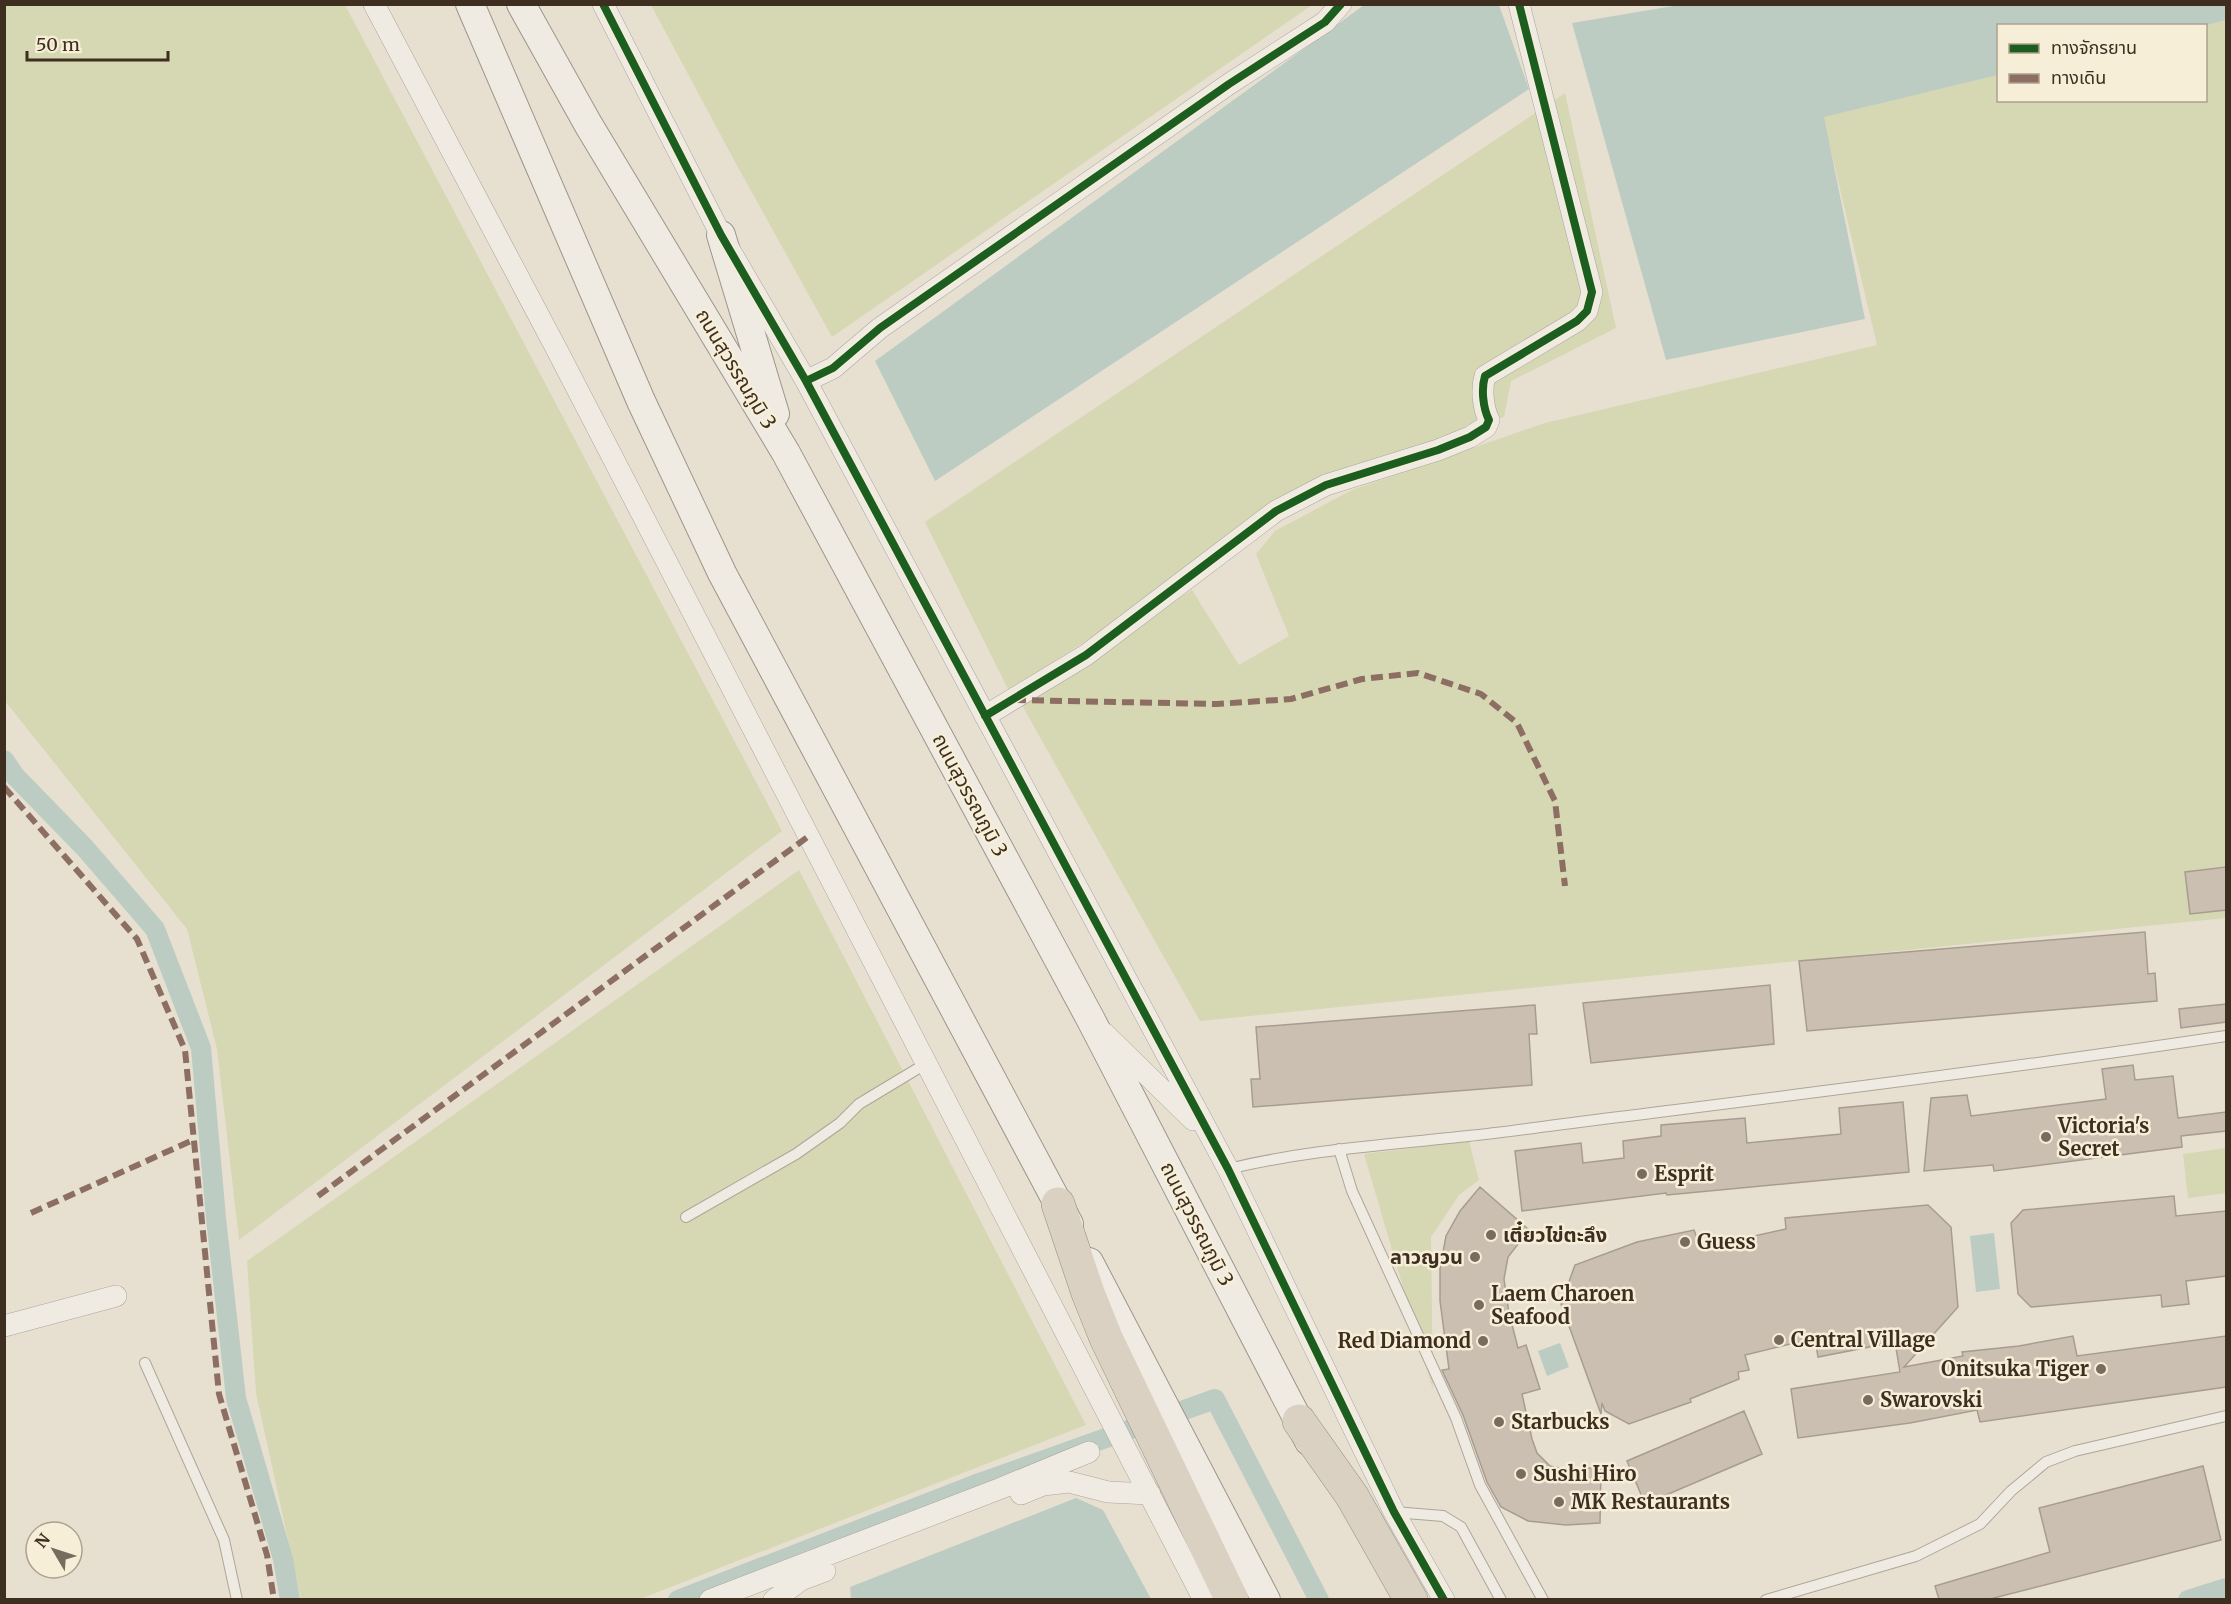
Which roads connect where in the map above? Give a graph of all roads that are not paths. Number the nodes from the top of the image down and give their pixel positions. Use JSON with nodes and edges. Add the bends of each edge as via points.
{"nodes":[{"id":1,"x":374,"y":4,"type":"edge"},
{"id":2,"x":470,"y":4,"type":"edge"},
{"id":3,"x":520,"y":4,"type":"edge"},
{"id":4,"x":603,"y":4,"type":"edge"},
{"id":5,"x":1341,"y":4,"type":"edge"},
{"id":6,"x":1519,"y":4,"type":"edge"},
{"id":7,"x":721,"y":235,"type":"junction"},
{"id":8,"x":806,"y":381,"type":"junction"},
{"id":9,"x":786,"y":453,"type":"junction"},
{"id":10,"x":985,"y":716,"type":"junction"},
{"id":11,"x":1091,"y":1020,"type":"junction"},
{"id":12,"x":2226,"y":1036,"type":"edge"},
{"id":13,"x":927,"y":1063,"type":"junction"},
{"id":14,"x":1207,"y":1134,"type":"junction"},
{"id":15,"x":1339,"y":1149,"type":"junction"},
{"id":16,"x":1228,"y":1169,"type":"junction"},
{"id":17,"x":1058,"y":1203,"type":"joint"},
{"id":18,"x":686,"y":1216,"type":"dead end"},
{"id":19,"x":116,"y":1296,"type":"dead end"},
{"id":20,"x":7,"y":1320,"type":"edge"},
{"id":21,"x":145,"y":1363,"type":"dead end"},
{"id":22,"x":1134,"y":1401,"type":"junction"},
{"id":23,"x":2226,"y":1416,"type":"edge"},
{"id":24,"x":1299,"y":1421,"type":"junction"},
{"id":25,"x":1089,"y":1452,"type":"dead end"},
{"id":26,"x":1161,"y":1456,"type":"junction"},
{"id":27,"x":1150,"y":1494,"type":"junction"},
{"id":28,"x":1394,"y":1512,"type":"junction"},
{"id":29,"x":237,"y":1599,"type":"edge"},
{"id":30,"x":710,"y":1599,"type":"edge"},
{"id":31,"x":774,"y":1599,"type":"edge"},
{"id":32,"x":1204,"y":1599,"type":"edge"},
{"id":33,"x":1232,"y":1599,"type":"edge"},
{"id":34,"x":1266,"y":1599,"type":"edge"},
{"id":35,"x":1392,"y":1599,"type":"edge"},
{"id":36,"x":1411,"y":1599,"type":"edge"},
{"id":37,"x":1444,"y":1599,"type":"edge"},
{"id":38,"x":1501,"y":1599,"type":"edge"},
{"id":39,"x":1543,"y":1599,"type":"edge"},
{"id":40,"x":1766,"y":1599,"type":"edge"}],
"edges":[{"from":1,"to":13,"type":"street"},
{"from":2,"to":17,"type":"main road","via":[[641,401],[722,573]]},
{"from":3,"to":9,"type":"main road","name":"ถนนสุวรรณภูมิ 3"},
{"from":4,"to":7,"type":"street"},
{"from":5,"to":8,"type":"street","via":[[1325,22],[1229,84],[880,328],[834,368]]},
{"from":6,"to":10,"type":"street","via":[[1592,292],[1587,311],[1485,376],[1489,420],[1486,428],[1438,450],[1326,485],[1276,511],[1086,655]]},
{"from":7,"to":8,"type":"street"},
{"from":7,"to":9,"type":"main road"},
{"from":8,"to":10,"type":"street"},
{"from":9,"to":11,"type":"main road","name":"ถนนสุวรรณภูมิ 3"},
{"from":10,"to":14,"type":"street"},
{"from":11,"to":14,"type":"street"},
{"from":11,"to":24,"type":"main road","name":"ถนนสุวรรณภูมิ 3"},
{"from":12,"to":15,"type":"lane","via":[[1578,1122]]},
{"from":13,"to":18,"type":"lane","via":[[859,1104],[840,1123],[796,1154]]},
{"from":13,"to":22,"type":"street"},
{"from":14,"to":16,"type":"street"},
{"from":15,"to":16,"type":"lane"},
{"from":15,"to":39,"type":"lane","via":[[1352,1191],[1456,1418],[1480,1485]]},
{"from":16,"to":28,"type":"street"},
{"from":17,"to":22,"type":"highway","via":[[1088,1293]]},
{"from":19,"to":20,"type":"street"},
{"from":21,"to":29,"type":"lane","via":[[224,1540]]},
{"from":22,"to":26,"type":"highway"},
{"from":23,"to":40,"type":"lane","via":[[2075,1450],[2046,1462],[1980,1524],[1937,1547]]},
{"from":24,"to":35,"type":"main road","name":"ถนนสุวรรณภูมิ 3"},
{"from":24,"to":36,"type":"highway","via":[[1352,1496]]},
{"from":25,"to":30,"type":"street"},
{"from":26,"to":27,"type":"street"},
{"from":26,"to":33,"type":"highway"},
{"from":26,"to":34,"type":"main road"},
{"from":27,"to":31,"type":"street","via":[[1108,1492],[1069,1482],[1043,1485],[801,1580]]},
{"from":27,"to":32,"type":"street"},
{"from":28,"to":37,"type":"street"},
{"from":28,"to":38,"type":"lane","via":[[1443,1516],[1461,1527]]}]}
